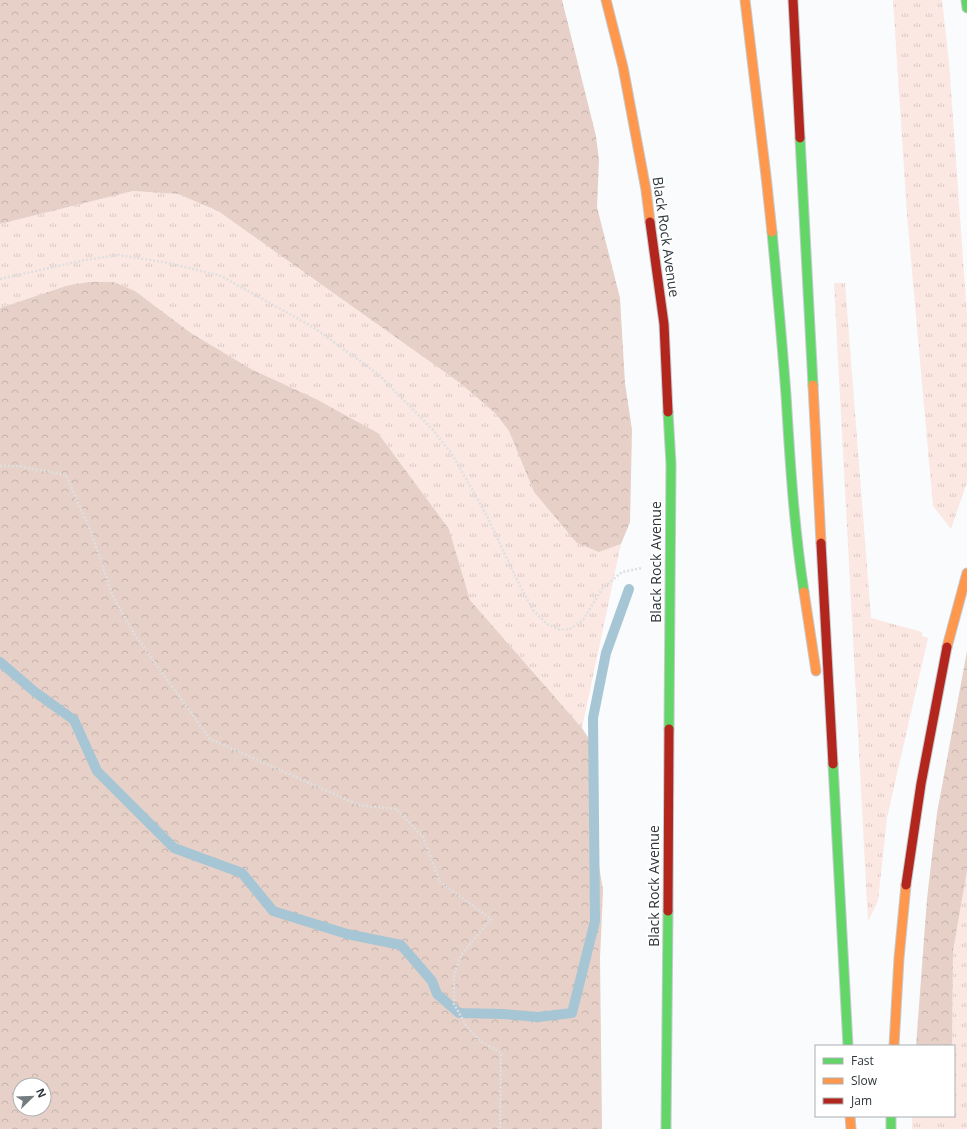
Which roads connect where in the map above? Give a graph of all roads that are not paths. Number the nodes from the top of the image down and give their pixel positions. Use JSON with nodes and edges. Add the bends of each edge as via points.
{"nodes":[{"id":1,"x":606,"y":0,"type":"edge"},
{"id":2,"x":745,"y":0,"type":"edge"},
{"id":3,"x":793,"y":0,"type":"edge"},
{"id":4,"x":966,"y":0,"type":"edge"},
{"id":5,"x":967,"y":8,"type":"edge"},
{"id":6,"x":967,"y":573,"type":"edge"},
{"id":7,"x":817,"y":677,"type":"dead end"},
{"id":8,"x":820,"y":692,"type":"dead end"},
{"id":9,"x":832,"y":755,"type":"junction"},
{"id":10,"x":848,"y":1045,"type":"edge"},
{"id":11,"x":894,"y":1045,"type":"edge"},
{"id":12,"x":850,"y":1117,"type":"edge"},
{"id":13,"x":891,"y":1117,"type":"edge"},
{"id":14,"x":666,"y":1129,"type":"edge"},
{"id":15,"x":851,"y":1129,"type":"edge"},
{"id":16,"x":891,"y":1129,"type":"edge"}],
"edges":[{"from":1,"to":14,"type":"main road","name":"Black Rock Avenue","via":[[623,68],[646,190],[664,324],[670,464]]},
{"from":2,"to":7,"type":"main road","via":[[781,328],[799,561]]},
{"from":3,"to":9,"type":"main road"},
{"from":4,"to":5,"type":"main road"},
{"from":6,"to":11,"type":"main road","via":[[948,643],[913,829],[898,969]]},
{"from":8,"to":9,"type":"main road"},
{"from":9,"to":10,"type":"main road"},
{"from":12,"to":15,"type":"main road"},
{"from":13,"to":16,"type":"main road"}]}
